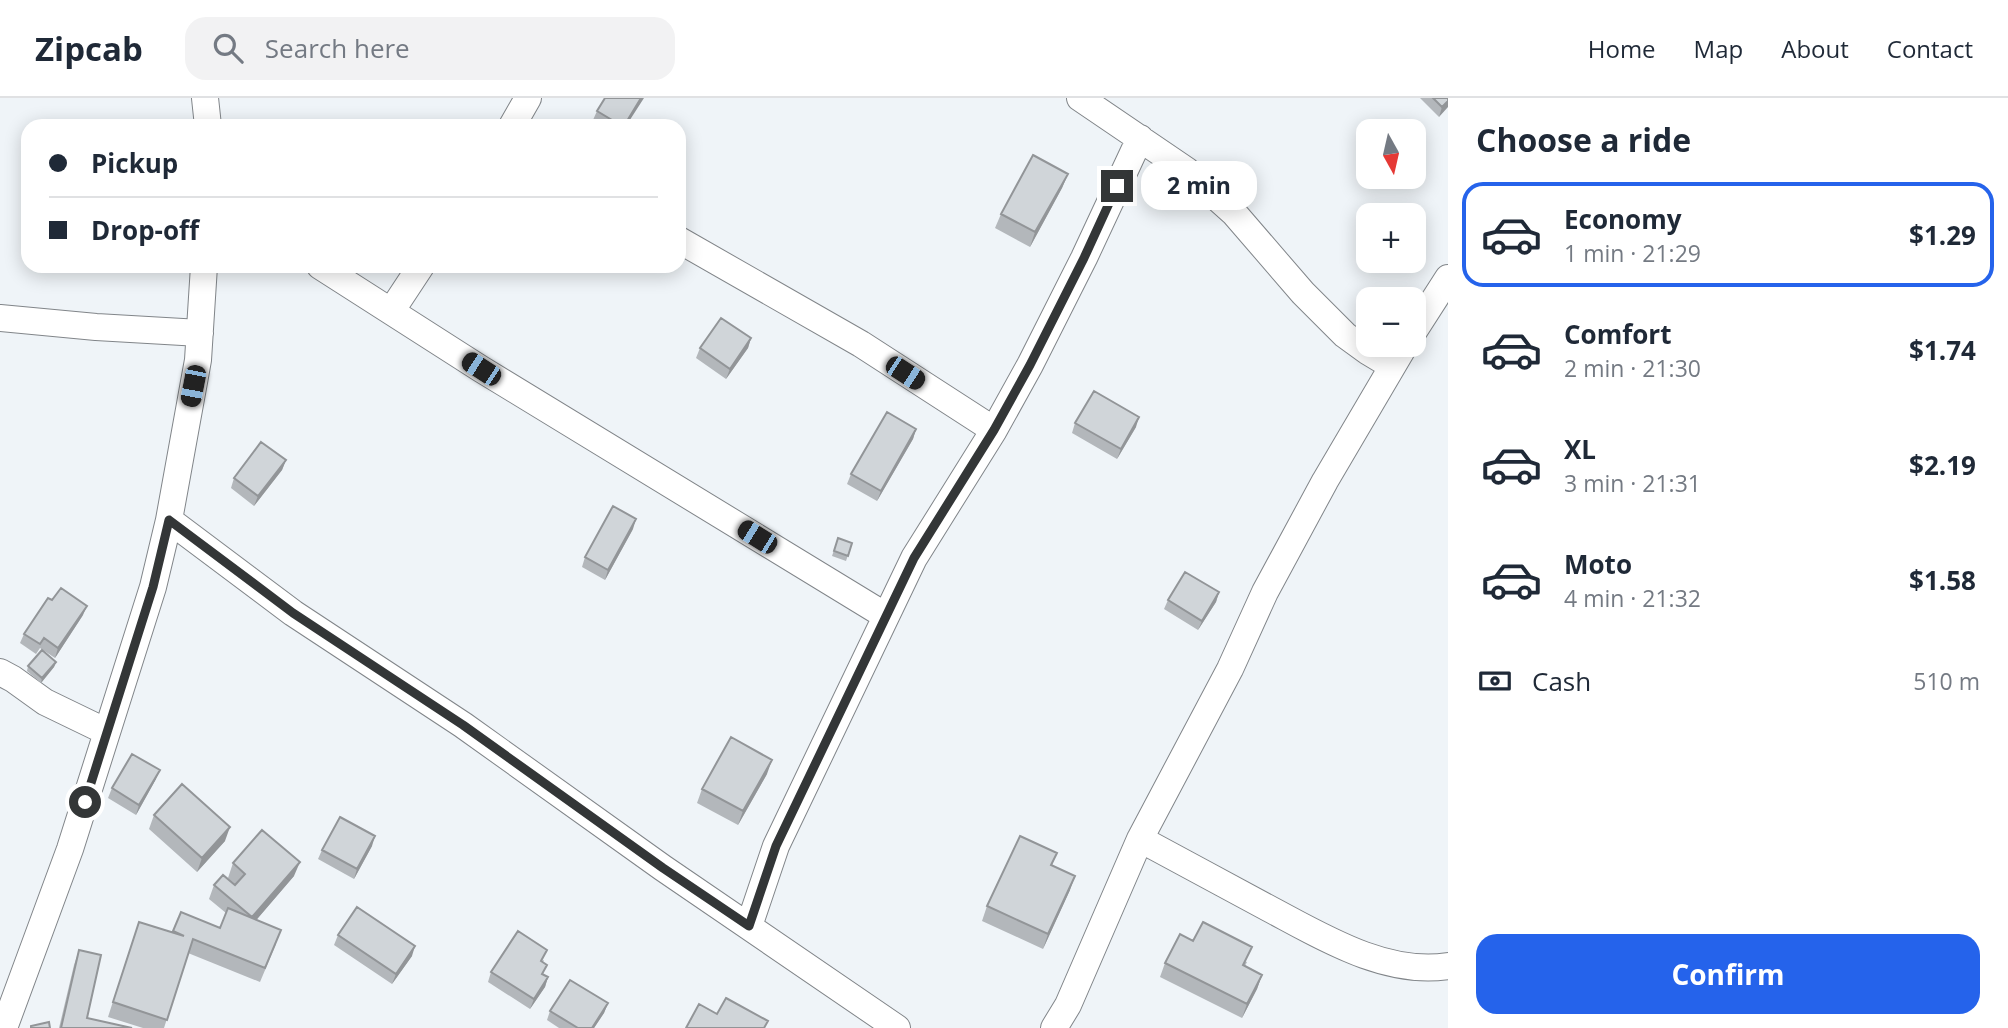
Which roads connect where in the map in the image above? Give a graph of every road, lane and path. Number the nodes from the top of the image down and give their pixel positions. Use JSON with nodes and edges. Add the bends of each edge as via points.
{"nodes":[{"id":1,"x":205,"y":98,"type":"edge"},
{"id":2,"x":528,"y":98,"type":"edge"},
{"id":3,"x":1080,"y":98,"type":"edge"},
{"id":4,"x":1118,"y":98,"type":"edge"},
{"id":5,"x":207,"y":119,"type":"edge"},
{"id":6,"x":516,"y":119,"type":"edge"},
{"id":7,"x":1130,"y":132,"type":"junction"},
{"id":8,"x":686,"y":244,"type":"edge"},
{"id":9,"x":204,"y":273,"type":"edge"},
{"id":10,"x":331,"y":273,"type":"edge"},
{"id":11,"x":416,"y":273,"type":"edge"},
{"id":12,"x":1448,"y":278,"type":"edge"},
{"id":13,"x":391,"y":310,"type":"junction"},
{"id":14,"x":1426,"y":312,"type":"edge"},
{"id":15,"x":0,"y":318,"type":"edge"},
{"id":16,"x":200,"y":333,"type":"junction"},
{"id":17,"x":1356,"y":343,"type":"edge"},
{"id":18,"x":1397,"y":357,"type":"edge"},
{"id":19,"x":994,"y":430,"type":"junction"},
{"id":20,"x":169,"y":520,"type":"junction"},
{"id":21,"x":886,"y":616,"type":"junction"},
{"id":22,"x":0,"y":672,"type":"edge"},
{"id":23,"x":107,"y":732,"type":"junction"},
{"id":24,"x":1140,"y":839,"type":"junction"},
{"id":25,"x":749,"y":926,"type":"junction"},
{"id":26,"x":1448,"y":966,"type":"edge"},
{"id":27,"x":4,"y":1028,"type":"edge"},
{"id":28,"x":897,"y":1028,"type":"edge"},
{"id":29,"x":1054,"y":1028,"type":"edge"}],
"edges":[{"from":1,"to":5,"type":"street"},
{"from":2,"to":6,"type":"street"},
{"from":3,"to":7,"type":"street"},
{"from":4,"to":7,"type":"street"},
{"from":7,"to":17,"type":"street","via":[[1186,170],[1234,213],[1303,293]]},
{"from":7,"to":19,"type":"street","via":[[1084,258]]},
{"from":8,"to":19,"type":"street","via":[[861,344]]},
{"from":9,"to":16,"type":"street"},
{"from":10,"to":13,"type":"street"},
{"from":11,"to":13,"type":"street"},
{"from":12,"to":14,"type":"street"},
{"from":13,"to":21,"type":"street"},
{"from":15,"to":16,"type":"street"},
{"from":16,"to":20,"type":"street"},
{"from":18,"to":24,"type":"street","via":[[1277,570]]},
{"from":19,"to":21,"type":"street","via":[[914,558]]},
{"from":20,"to":23,"type":"street"},
{"from":20,"to":25,"type":"street","via":[[293,613],[463,725]]},
{"from":21,"to":25,"type":"street","via":[[776,846]]},
{"from":22,"to":23,"type":"street","via":[[46,702]]},
{"from":23,"to":27,"type":"street","via":[[71,849]]},
{"from":24,"to":26,"type":"street","via":[[1347,949],[1400,965]]},
{"from":24,"to":29,"type":"street"},
{"from":25,"to":28,"type":"street"}]}
